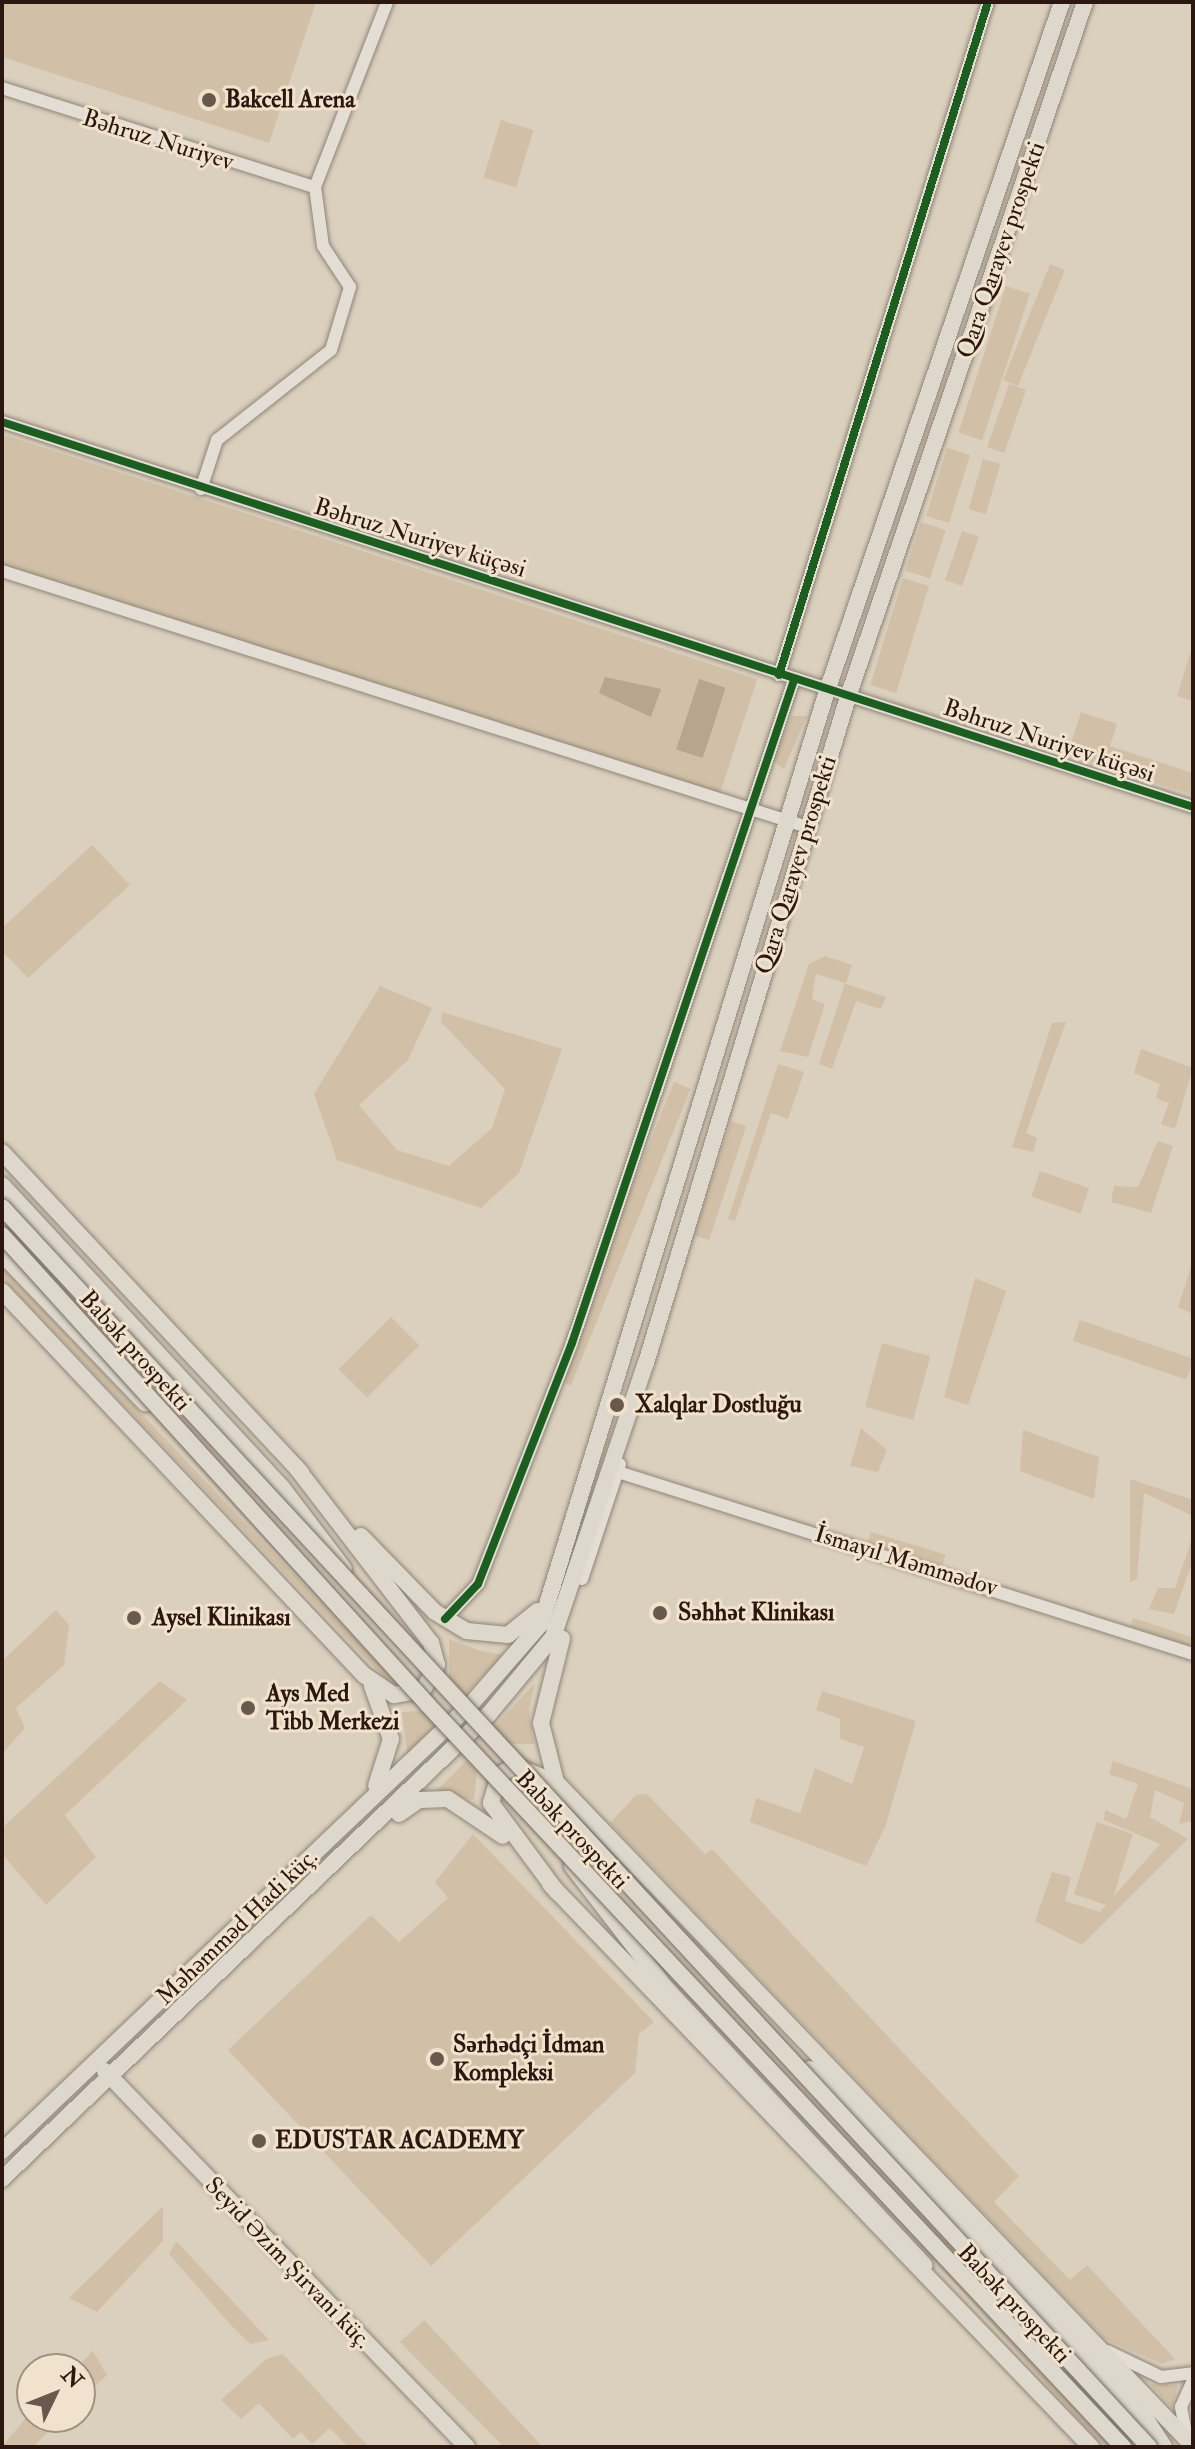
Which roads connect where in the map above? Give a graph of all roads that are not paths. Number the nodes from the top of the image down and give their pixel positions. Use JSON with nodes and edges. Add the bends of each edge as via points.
{"nodes":[{"id":1,"x":387,"y":2,"type":"edge"},
{"id":2,"x":988,"y":2,"type":"edge"},
{"id":3,"x":1062,"y":2,"type":"edge"},
{"id":4,"x":1085,"y":2,"type":"edge"},
{"id":5,"x":2,"y":88,"type":"edge"},
{"id":6,"x":315,"y":187,"type":"junction"},
{"id":7,"x":2,"y":422,"type":"edge"},
{"id":8,"x":201,"y":489,"type":"junction"},
{"id":9,"x":2,"y":571,"type":"edge"},
{"id":10,"x":779,"y":675,"type":"junction"},
{"id":11,"x":794,"y":680,"type":"junction"},
{"id":12,"x":827,"y":691,"type":"junction"},
{"id":13,"x":848,"y":697,"type":"junction"},
{"id":14,"x":748,"y":806,"type":"junction"},
{"id":15,"x":1193,"y":807,"type":"edge"},
{"id":16,"x":787,"y":820,"type":"junction"},
{"id":17,"x":807,"y":827,"type":"junction"},
{"id":18,"x":2,"y":1152,"type":"edge"},
{"id":19,"x":2,"y":1185,"type":"edge"},
{"id":20,"x":2,"y":1207,"type":"edge"},
{"id":21,"x":2,"y":1235,"type":"edge"},
{"id":22,"x":2,"y":1254,"type":"edge"},
{"id":23,"x":2,"y":1291,"type":"edge"},
{"id":24,"x":625,"y":1425,"type":"junction"},
{"id":25,"x":295,"y":1466,"type":"junction"},
{"id":26,"x":618,"y":1472,"type":"junction"},
{"id":27,"x":593,"y":1520,"type":"junction"},
{"id":28,"x":567,"y":1532,"type":"junction"},
{"id":29,"x":312,"y":1578,"type":"junction"},
{"id":30,"x":582,"y":1579,"type":"junction"},
{"id":31,"x":445,"y":1619,"type":"junction"},
{"id":32,"x":392,"y":1635,"type":"junction"},
{"id":33,"x":562,"y":1639,"type":"junction"},
{"id":34,"x":1193,"y":1654,"type":"edge"},
{"id":35,"x":364,"y":1675,"type":"junction"},
{"id":36,"x":472,"y":1703,"type":"joint"},
{"id":37,"x":489,"y":1714,"type":"joint"},
{"id":38,"x":557,"y":1783,"type":"junction"},
{"id":39,"x":557,"y":1813,"type":"junction"},
{"id":40,"x":398,"y":1815,"type":"junction"},
{"id":41,"x":350,"y":1820,"type":"junction"},
{"id":42,"x":542,"y":1826,"type":"junction"},
{"id":43,"x":557,"y":1892,"type":"junction"},
{"id":44,"x":254,"y":1943,"type":"junction"},
{"id":45,"x":96,"y":2062,"type":"junction"},
{"id":46,"x":111,"y":2077,"type":"junction"},
{"id":47,"x":2,"y":2151,"type":"edge"},
{"id":48,"x":2,"y":2179,"type":"edge"},
{"id":49,"x":962,"y":2311,"type":"junction"},
{"id":50,"x":1107,"y":2351,"type":"junction"},
{"id":51,"x":1193,"y":2373,"type":"edge"},
{"id":52,"x":1193,"y":2380,"type":"edge"},
{"id":53,"x":1191,"y":2444,"type":"edge"},
{"id":54,"x":467,"y":2447,"type":"edge"},
{"id":55,"x":1091,"y":2447,"type":"edge"},
{"id":56,"x":1123,"y":2447,"type":"edge"},
{"id":57,"x":1149,"y":2447,"type":"edge"},
{"id":58,"x":1164,"y":2447,"type":"edge"}],
"edges":[{"from":1,"to":6,"type":"street"},
{"from":2,"to":10,"type":"street"},
{"from":3,"to":12,"type":"main road","name":"Qara Qarayev prospekti"},
{"from":4,"to":13,"type":"main road","name":"Qara Qarayev prospekti"},
{"from":5,"to":6,"type":"street","name":"Bəhruz Nuriyev"},
{"from":6,"to":8,"type":"street","via":[[323,246],[350,287],[331,350],[217,440]]},
{"from":7,"to":8,"type":"street","name":"Bəhruz Nuriyev küçəsi"},
{"from":8,"to":10,"type":"street","name":"Bəhruz Nuriyev küçəsi"},
{"from":9,"to":14,"type":"street"},
{"from":10,"to":11,"type":"street","name":"Bəhruz Nuriyev küçəsi"},
{"from":11,"to":12,"type":"street","name":"Bəhruz Nuriyev küçəsi"},
{"from":11,"to":14,"type":"street"},
{"from":12,"to":13,"type":"street"},
{"from":12,"to":16,"type":"main road","name":"Qara Qarayev prospekti"},
{"from":13,"to":15,"type":"street","name":"Bəhruz Nuriyev küçəsi"},
{"from":13,"to":17,"type":"main road","name":"Qara Qarayev prospekti"},
{"from":14,"to":16,"type":"street"},
{"from":14,"to":31,"type":"street","via":[[572,1343],[478,1584]]},
{"from":16,"to":17,"type":"street"},
{"from":16,"to":28,"type":"main road","name":"Qara Qarayev prospekti"},
{"from":17,"to":24,"type":"main road","name":"Qara Qarayev prospekti"},
{"from":18,"to":25,"type":"main road","name":"Babək prospekti"},
{"from":19,"to":32,"type":"main road","bridge":true,"via":[[281,1486]]},
{"from":20,"to":32,"type":"main road","name":"Babək prospekti","bridge":true},
{"from":21,"to":29,"type":"main road","name":"Babək prospekti","bridge":true},
{"from":22,"to":29,"type":"main road","bridge":true},
{"from":23,"to":35,"type":"main road"},
{"from":24,"to":26,"type":"street"},
{"from":24,"to":27,"type":"main road","name":"Qara Qarayev prospekti"},
{"from":25,"to":31,"type":"main road"},
{"from":25,"to":35,"type":"main road","via":[[436,1654],[431,1682],[414,1695],[394,1695]]},
{"from":26,"to":30,"type":"street"},
{"from":26,"to":34,"type":"street","name":"İsmayıl Məmmədov"},
{"from":27,"to":30,"type":"main road"},
{"from":27,"to":37,"type":"main road","name":"Qara Qarayev prospekti","via":[[553,1637]]},
{"from":28,"to":31,"type":"main road","via":[[526,1627],[485,1635]]},
{"from":28,"to":36,"type":"main road","name":"Qara Qarayev prospekti","via":[[541,1624]]},
{"from":29,"to":42,"type":"main road","name":"Babək prospekti","bridge":true},
{"from":30,"to":33,"type":"main road"},
{"from":32,"to":39,"type":"main road","name":"Babək prospekti","bridge":true},
{"from":33,"to":38,"type":"main road","via":[[541,1723]]},
{"from":33,"to":40,"type":"main road"},
{"from":35,"to":41,"type":"main road","via":[[384,1704],[391,1749],[388,1767]]},
{"from":36,"to":41,"type":"main road","name":"Məhəmməd Hadi küç."},
{"from":37,"to":44,"type":"main road","name":"Məhəmməd Hadi küç."},
{"from":38,"to":43,"type":"main road","via":[[515,1766],[499,1775],[490,1792],[501,1822]]},
{"from":38,"to":50,"type":"main road","name":"Babək prospekti"},
{"from":39,"to":57,"type":"main road","name":"Babək prospekti","bridge":true},
{"from":39,"to":58,"type":"main road","bridge":true,"via":[[1146,2419]]},
{"from":40,"to":43,"type":"main road","via":[[428,1798],[459,1802]]},
{"from":40,"to":44,"type":"main road"},
{"from":41,"to":45,"type":"main road","name":"Məhəmməd Hadi küç."},
{"from":42,"to":49,"type":"main road","bridge":true,"via":[[666,1988],[853,2185]]},
{"from":42,"to":56,"type":"main road","name":"Babək prospekti","bridge":true},
{"from":43,"to":49,"type":"main road","name":"Babək prospekti","via":[[880,2235]]},
{"from":44,"to":46,"type":"main road","name":"Məhəmməd Hadi küç."},
{"from":45,"to":46,"type":"main road","name":"Seyid Əzim Şirvani küç."},
{"from":45,"to":47,"type":"main road","name":"Məhəmməd Hadi küç."},
{"from":46,"to":48,"type":"main road","name":"Məhəmməd Hadi küç."},
{"from":46,"to":54,"type":"main road","name":"Seyid Əzim Şirvani küç."},
{"from":49,"to":55,"type":"main road","name":"Babək prospekti"},
{"from":50,"to":51,"type":"street","via":[[1161,2377]]},
{"from":50,"to":53,"type":"main road","name":"Babək prospekti"},
{"from":52,"to":53,"type":"street","via":[[1181,2407]]}]}
